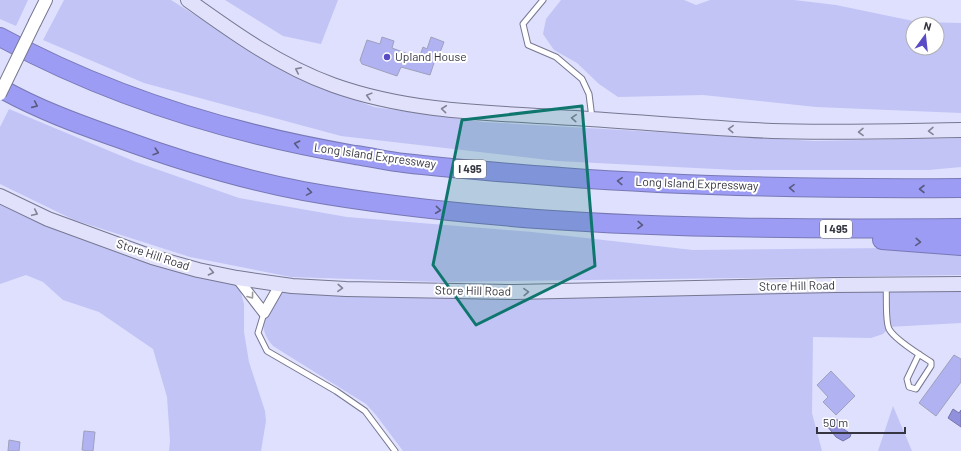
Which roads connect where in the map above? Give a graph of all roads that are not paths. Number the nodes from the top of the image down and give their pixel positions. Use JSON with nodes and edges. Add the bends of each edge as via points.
{"nodes":[{"id":1,"x":46,"y":0,"type":"edge"},
{"id":2,"x":188,"y":0,"type":"edge"},
{"id":3,"x":543,"y":0,"type":"edge"},
{"id":4,"x":0,"y":38,"type":"edge"},
{"id":5,"x":0,"y":88,"type":"edge"},
{"id":6,"x":0,"y":94,"type":"edge"},
{"id":7,"x":592,"y":119,"type":"junction"},
{"id":8,"x":961,"y":130,"type":"edge"},
{"id":9,"x":961,"y":188,"type":"edge"},
{"id":10,"x":0,"y":196,"type":"edge"},
{"id":11,"x":712,"y":228,"type":"junction"},
{"id":12,"x":961,"y":228,"type":"edge"},
{"id":13,"x":961,"y":246,"type":"edge"},
{"id":14,"x":237,"y":278,"type":"junction"},
{"id":15,"x":961,"y":284,"type":"edge"},
{"id":16,"x":280,"y":285,"type":"junction"},
{"id":17,"x":886,"y":285,"type":"junction"},
{"id":18,"x":264,"y":313,"type":"junction"},
{"id":19,"x":919,"y":354,"type":"junction"},
{"id":20,"x":395,"y":451,"type":"edge"}],
"edges":[{"from":1,"to":6,"type":"street","bridge":true},
{"from":7,"to":2,"type":"main road","one_way":true,"via":[[432,108],[355,92],[317,79],[282,62],[245,40]]},
{"from":3,"to":7,"type":"lane","via":[[523,24],[528,45],[556,57],[582,79],[589,94]]},
{"from":9,"to":4,"type":"highway","name":"Long Island Expressway","number":"I 495","one_way":true,"via":[[714,186],[606,180],[402,162],[313,148],[162,107],[94,82]]},
{"from":5,"to":11,"type":"highway","number":"I 495","one_way":true,"via":[[75,123],[145,148],[218,170],[302,190],[394,206],[498,216],[601,224]]},
{"from":8,"to":7,"type":"main road","one_way":true,"via":[[772,131]]},
{"from":10,"to":14,"type":"main road","name":"Store Hill Road","one_way":true,"via":[[48,219],[152,257]]},
{"from":11,"to":12,"type":"highway","number":"I 495"},
{"from":11,"to":13,"type":"highway","one_way":true},
{"from":14,"to":16,"type":"main road","name":"Store Hill Road"},
{"from":14,"to":18,"type":"street","one_way":true},
{"from":15,"to":17,"type":"main road","name":"Store Hill Road"},
{"from":16,"to":17,"type":"main road","name":"Store Hill Road","one_way":true,"via":[[346,289],[514,292]]},
{"from":16,"to":18,"type":"street"},
{"from":17,"to":19,"type":"lane","via":[[889,328],[895,336]]},
{"from":18,"to":20,"type":"lane","via":[[258,334],[267,351],[365,411]]},
{"from":19,"to":19,"type":"lane","via":[[930,362],[931,366],[916,389],[909,387],[907,379]]}]}
